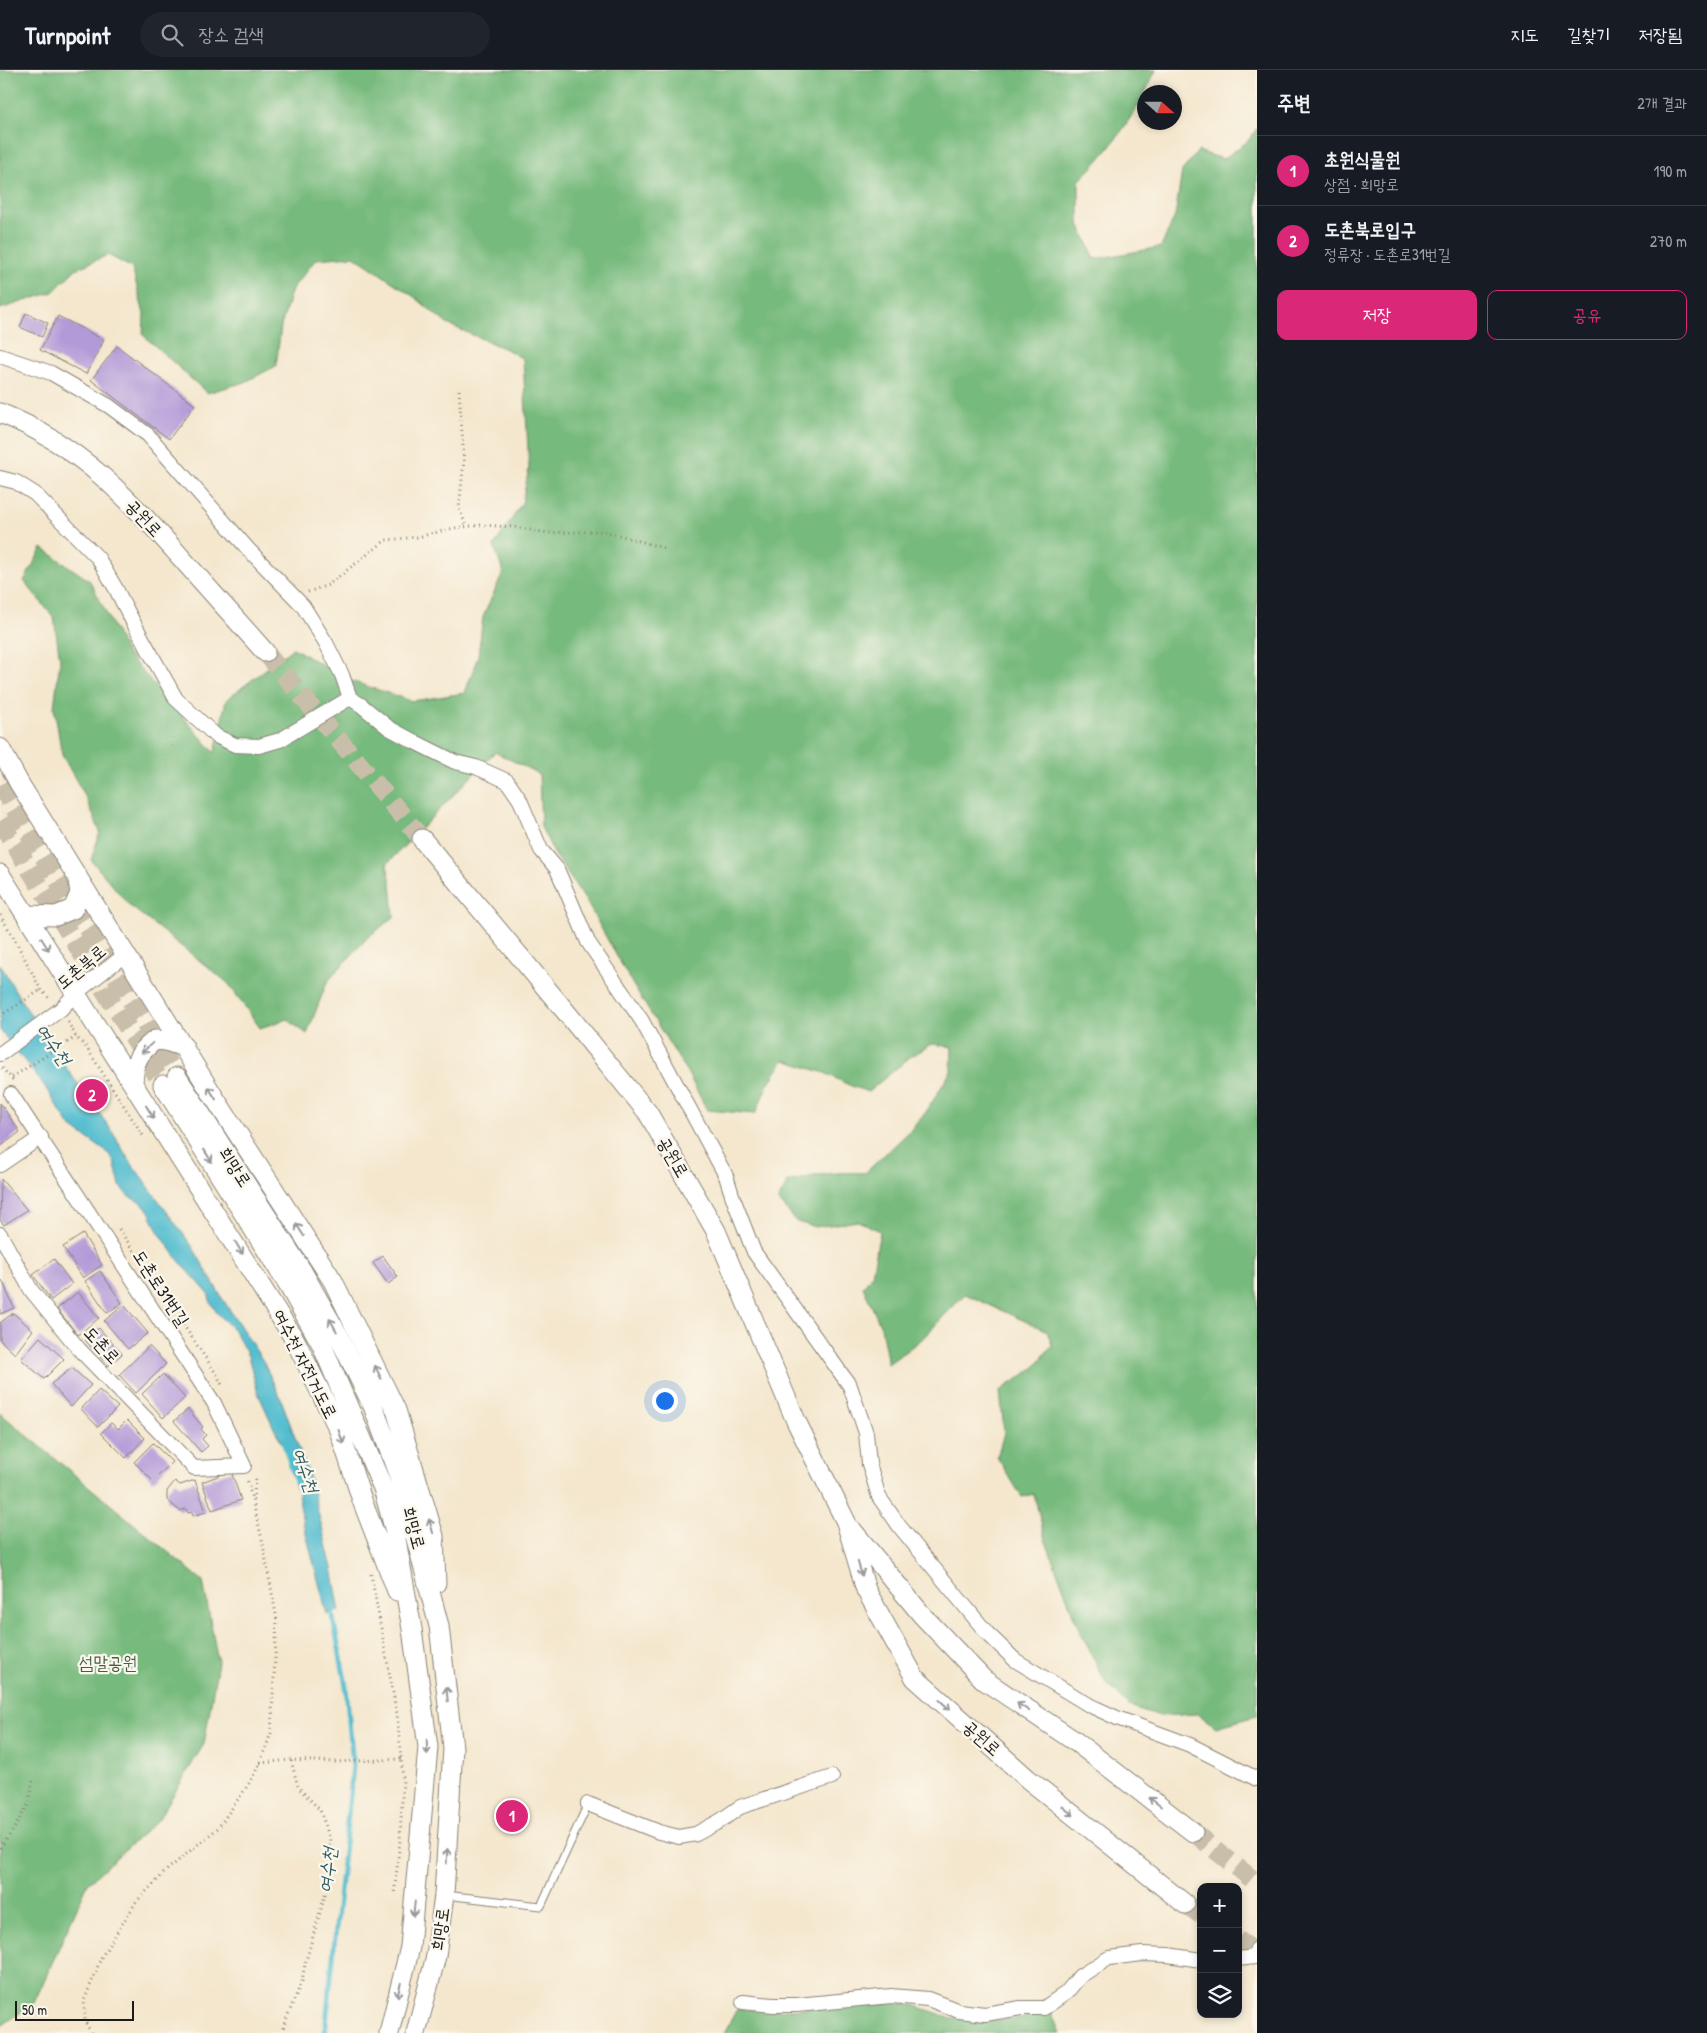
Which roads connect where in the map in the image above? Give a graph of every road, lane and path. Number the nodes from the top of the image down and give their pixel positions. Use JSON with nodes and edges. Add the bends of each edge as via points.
{"nodes":[{"id":1,"x":0,"y":356,"type":"edge"},
{"id":2,"x":459,"y":390,"type":"dead end"},
{"id":3,"x":0,"y":408,"type":"edge"},
{"id":4,"x":0,"y":413,"type":"edge"},
{"id":5,"x":0,"y":422,"type":"edge"},
{"id":6,"x":25,"y":423,"type":"junction"},
{"id":7,"x":0,"y":478,"type":"edge"},
{"id":8,"x":466,"y":527,"type":"junction"},
{"id":9,"x":664,"y":548,"type":"dead end"},
{"id":10,"x":295,"y":597,"type":"junction"},
{"id":11,"x":265,"y":652,"type":"tunnel mouth"},
{"id":12,"x":350,"y":698,"type":"junction"},
{"id":13,"x":0,"y":748,"type":"edge"},
{"id":14,"x":422,"y":839,"type":"tunnel mouth"},
{"id":15,"x":0,"y":874,"type":"edge"},
{"id":16,"x":77,"y":875,"type":"junction"},
{"id":17,"x":0,"y":915,"type":"edge"},
{"id":18,"x":27,"y":915,"type":"junction"},
{"id":19,"x":126,"y":954,"type":"junction"},
{"id":20,"x":41,"y":990,"type":"junction"},
{"id":21,"x":76,"y":993,"type":"junction"},
{"id":22,"x":61,"y":1009,"type":"junction"},
{"id":23,"x":0,"y":1016,"type":"edge"},
{"id":24,"x":76,"y":1037,"type":"junction"},
{"id":25,"x":184,"y":1048,"type":"junction"},
{"id":26,"x":0,"y":1054,"type":"edge"},
{"id":27,"x":12,"y":1077,"type":"dead end"},
{"id":28,"x":133,"y":1084,"type":"junction"},
{"id":29,"x":11,"y":1094,"type":"dead end"},
{"id":30,"x":41,"y":1137,"type":"junction"},
{"id":31,"x":145,"y":1139,"type":"dead end"},
{"id":32,"x":0,"y":1166,"type":"edge"},
{"id":33,"x":0,"y":1234,"type":"edge"},
{"id":34,"x":244,"y":1466,"type":"junction"},
{"id":35,"x":846,"y":1522,"type":"junction"},
{"id":36,"x":370,"y":1571,"type":"dead end"},
{"id":37,"x":439,"y":1626,"type":"junction"},
{"id":38,"x":412,"y":1629,"type":"junction"},
{"id":39,"x":401,"y":1759,"type":"junction"},
{"id":40,"x":291,"y":1760,"type":"junction"},
{"id":41,"x":260,"y":1763,"type":"junction"},
{"id":42,"x":832,"y":1777,"type":"dead end"},
{"id":43,"x":32,"y":1779,"type":"dead end"},
{"id":44,"x":1257,"y":1779,"type":"edge"},
{"id":45,"x":588,"y":1804,"type":"joint"},
{"id":46,"x":1193,"y":1832,"type":"tunnel mouth"},
{"id":47,"x":0,"y":1848,"type":"edge"},
{"id":48,"x":394,"y":1895,"type":"dead end"},
{"id":49,"x":444,"y":1895,"type":"junction"},
{"id":50,"x":1184,"y":1904,"type":"tunnel mouth"},
{"id":51,"x":1257,"y":1949,"type":"edge"},
{"id":52,"x":1197,"y":1959,"type":"edge"},
{"id":53,"x":1242,"y":1959,"type":"edge"},
{"id":54,"x":743,"y":2002,"type":"dead end"},
{"id":55,"x":91,"y":2033,"type":"edge"},
{"id":56,"x":283,"y":2033,"type":"edge"},
{"id":57,"x":389,"y":2033,"type":"edge"},
{"id":58,"x":416,"y":2033,"type":"edge"}],
"edges":[{"from":1,"to":10,"type":"street","via":[[51,373],[109,406],[148,435],[248,549]]},
{"from":2,"to":8,"type":"path","via":[[464,460],[459,508]]},
{"from":3,"to":6,"type":"main road"},
{"from":4,"to":6,"type":"main road","name":"공원로"},
{"from":5,"to":6,"type":"main road"},
{"from":6,"to":11,"type":"main road","name":"공원로","via":[[72,451],[134,505]]},
{"from":7,"to":12,"type":"street","via":[[16,482],[34,494],[98,558],[176,699],[216,736],[235,744],[259,746],[280,740]]},
{"from":8,"to":9,"type":"path","via":[[514,527],[548,533],[604,531]]},
{"from":8,"to":10,"type":"path","via":[[386,540],[328,586]]},
{"from":10,"to":12,"type":"street","via":[[326,643]]},
{"from":12,"to":44,"type":"street","via":[[389,728],[413,741],[455,762],[476,767],[507,781],[520,800],[541,850],[557,869],[588,942],[642,1022],[726,1176],[754,1252],[850,1386],[866,1433],[869,1464],[879,1497],[987,1633],[1015,1660],[1089,1705],[1190,1744]]},
{"from":13,"to":16,"type":"main road"},
{"from":14,"to":35,"type":"main road","name":"공원로","via":[[648,1113],[716,1231],[796,1421]]},
{"from":15,"to":18,"type":"main road"},
{"from":16,"to":18,"type":"main road","via":[[80,893],[73,909],[56,916]]},
{"from":16,"to":19,"type":"main road"},
{"from":17,"to":20,"type":"path"},
{"from":18,"to":21,"type":"main road","one_way":true},
{"from":19,"to":21,"type":"street","name":"도촌북로"},
{"from":19,"to":25,"type":"main road"},
{"from":20,"to":22,"type":"path"},
{"from":20,"to":23,"type":"path"},
{"from":21,"to":22,"type":"street","name":"도촌북로"},
{"from":21,"to":28,"type":"main road"},
{"from":22,"to":24,"type":"path"},
{"from":22,"to":26,"type":"street","name":"도촌북로"},
{"from":24,"to":27,"type":"path"},
{"from":24,"to":31,"type":"path","via":[[86,1047]]},
{"from":25,"to":28,"type":"main road","one_way":true,"via":[[155,1040],[134,1064]]},
{"from":37,"to":25,"type":"main road","one_way":true,"via":[[434,1536],[396,1410],[333,1282]]},
{"from":28,"to":38,"type":"main road","one_way":true,"via":[[295,1340],[339,1430],[363,1503]]},
{"from":29,"to":30,"type":"street","name":"도촌로31번길"},
{"from":30,"to":32,"type":"street"},
{"from":30,"to":34,"type":"street","name":"도촌로31번길","via":[[214,1403]]},
{"from":33,"to":34,"type":"street","name":"도촌로","via":[[31,1290],[78,1348],[194,1468]]},
{"from":34,"to":41,"type":"path","via":[[277,1620],[271,1733]]},
{"from":46,"to":35,"type":"main road","name":"공원로","one_way":true,"via":[[1076,1742],[984,1680],[922,1616]]},
{"from":35,"to":50,"type":"main road","name":"공원로","one_way":true,"via":[[866,1590],[915,1678],[1028,1779]]},
{"from":36,"to":39,"type":"path","via":[[397,1714]]},
{"from":37,"to":38,"type":"main road","name":"희망로","one_way":true,"via":[[401,1482],[373,1406],[338,1335],[302,1271],[170,1081],[321,1344],[383,1488],[394,1528]]},
{"from":49,"to":37,"type":"main road","name":"희망로","one_way":true,"via":[[453,1748]]},
{"from":38,"to":57,"type":"main road","name":"희망로","one_way":true,"via":[[428,1747],[410,1947]]},
{"from":39,"to":40,"type":"path"},
{"from":39,"to":48,"type":"path","via":[[400,1841]]},
{"from":40,"to":41,"type":"path"},
{"from":40,"to":56,"type":"path","via":[[298,1787],[320,1810],[330,1839],[330,1856],[329,1880],[302,1981]]},
{"from":41,"to":55,"type":"path","via":[[218,1828],[168,1869],[136,1902],[101,1958],[84,2001]]},
{"from":42,"to":45,"type":"street","via":[[740,1807],[696,1834],[679,1837]]},
{"from":43,"to":47,"type":"path","via":[[29,1803]]},
{"from":45,"to":49,"type":"lane","via":[[541,1906]]},
{"from":49,"to":58,"type":"main road","name":"희망로","via":[[436,1956]]},
{"from":51,"to":53,"type":"street","via":[[1255,1957]]},
{"from":52,"to":54,"type":"street","via":[[1142,1954],[1109,1958],[1080,1976],[1066,1993],[1044,2008],[985,2014],[959,2011],[928,1999],[891,1996],[797,2005]]}]}
